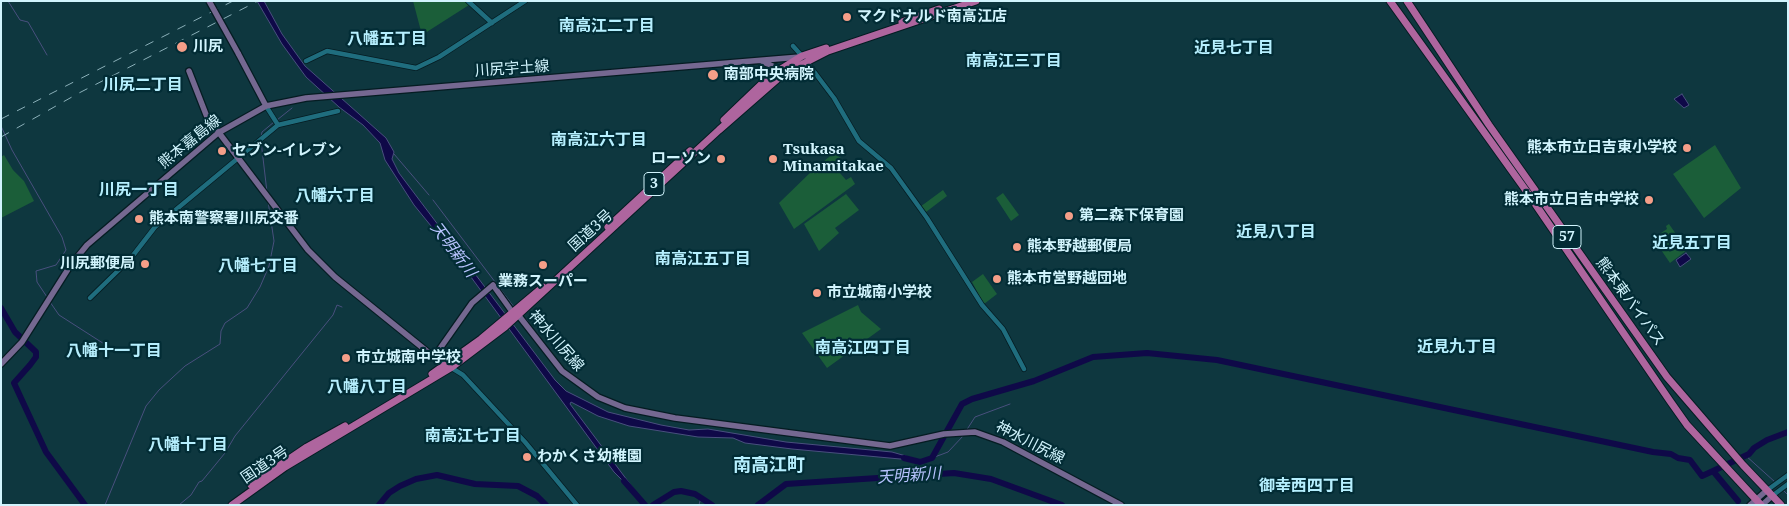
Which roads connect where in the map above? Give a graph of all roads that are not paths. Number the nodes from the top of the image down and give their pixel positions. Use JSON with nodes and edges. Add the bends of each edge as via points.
{"nodes":[{"id":1,"x":209,"y":1,"type":"edge"},
{"id":2,"x":468,"y":1,"type":"edge"},
{"id":3,"x":525,"y":1,"type":"edge"},
{"id":4,"x":963,"y":1,"type":"edge"},
{"id":5,"x":976,"y":1,"type":"edge"},
{"id":6,"x":1390,"y":1,"type":"edge"},
{"id":7,"x":1394,"y":1,"type":"edge"},
{"id":8,"x":1401,"y":1,"type":"edge"},
{"id":9,"x":1407,"y":1,"type":"edge"},
{"id":10,"x":492,"y":23,"type":"junction"},
{"id":11,"x":793,"y":46,"type":"dead end"},
{"id":12,"x":1442,"y":55,"type":"junction"},
{"id":13,"x":804,"y":59,"type":"junction"},
{"id":14,"x":306,"y":60,"type":"dead end"},
{"id":15,"x":772,"y":60,"type":"junction"},
{"id":16,"x":760,"y":62,"type":"junction"},
{"id":17,"x":189,"y":71,"type":"dead end"},
{"id":18,"x":784,"y":71,"type":"junction"},
{"id":19,"x":770,"y":76,"type":"junction"},
{"id":20,"x":1456,"y":92,"type":"junction"},
{"id":21,"x":266,"y":106,"type":"junction"},
{"id":22,"x":338,"y":111,"type":"dead end"},
{"id":23,"x":278,"y":125,"type":"junction"},
{"id":24,"x":218,"y":133,"type":"junction"},
{"id":25,"x":238,"y":157,"type":"junction"},
{"id":26,"x":90,"y":298,"type":"dead end"},
{"id":27,"x":513,"y":316,"type":"junction"},
{"id":28,"x":434,"y":357,"type":"junction"},
{"id":29,"x":1,"y":364,"type":"edge"},
{"id":30,"x":449,"y":365,"type":"junction"},
{"id":31,"x":1024,"y":369,"type":"dead end"},
{"id":32,"x":1788,"y":475,"type":"edge"},
{"id":33,"x":1788,"y":484,"type":"edge"},
{"id":34,"x":1766,"y":491,"type":"junction"},
{"id":35,"x":1772,"y":496,"type":"junction"},
{"id":36,"x":1760,"y":503,"type":"edge"},
{"id":37,"x":224,"y":505,"type":"edge"},
{"id":38,"x":232,"y":505,"type":"edge"},
{"id":39,"x":577,"y":505,"type":"edge"},
{"id":40,"x":1121,"y":505,"type":"edge"},
{"id":41,"x":1750,"y":505,"type":"edge"},
{"id":42,"x":1781,"y":505,"type":"edge"}],
"edges":[{"from":1,"to":21,"type":"main road","bridge":true},
{"from":2,"to":10,"type":"street"},
{"from":3,"to":10,"type":"street"},
{"from":4,"to":13,"type":"highway","name":"国道3号","number":"3"},
{"from":5,"to":13,"type":"highway","name":"国道3号","number":"3"},
{"from":6,"to":20,"type":"highway","name":"熊本東バイパス","number":"57"},
{"from":7,"to":20,"type":"highway"},
{"from":8,"to":12,"type":"highway"},
{"from":9,"to":12,"type":"highway","name":"熊本東バイパス","number":"57"},
{"from":10,"to":14,"type":"street","via":[[439,58],[416,68],[327,51]]},
{"from":11,"to":13,"type":"street"},
{"from":12,"to":34,"type":"highway","name":"熊本東バイパス","number":"57","via":[[1667,377]]},
{"from":13,"to":15,"type":"main road","name":"川尻宇土線"},
{"from":13,"to":18,"type":"highway","name":"国道3号","number":"3"},
{"from":13,"to":31,"type":"street","via":[[834,98],[859,141],[891,168],[927,218],[982,305],[1002,329]]},
{"from":15,"to":16,"type":"main road","name":"川尻宇土線"},
{"from":15,"to":18,"type":"main road","via":[[780,63]]},
{"from":16,"to":18,"type":"main road","name":"川尻宇土線"},
{"from":16,"to":19,"type":"main road","via":[[768,67]]},
{"from":16,"to":21,"type":"main road","name":"川尻宇土線","via":[[322,96]]},
{"from":17,"to":24,"type":"main road","via":[[207,117]]},
{"from":18,"to":19,"type":"highway","name":"国道3号","number":"3"},
{"from":18,"to":27,"type":"highway","name":"国道3号","number":"3"},
{"from":19,"to":27,"type":"highway","name":"国道3号","number":"3"},
{"from":20,"to":36,"type":"highway","name":"熊本東バイパス","number":"57","via":[[1687,425]]},
{"from":21,"to":23,"type":"street"},
{"from":21,"to":24,"type":"main road","name":"熊本嘉島線"},
{"from":22,"to":23,"type":"street"},
{"from":23,"to":25,"type":"street"},
{"from":24,"to":25,"type":"main road"},
{"from":24,"to":29,"type":"main road","name":"熊本嘉島線","via":[[87,245],[70,266],[24,340]]},
{"from":25,"to":26,"type":"street","via":[[155,228],[131,258]]},
{"from":25,"to":28,"type":"main road","via":[[326,269]]},
{"from":27,"to":28,"type":"main road","name":"神水川尻線","via":[[493,285],[472,303]]},
{"from":27,"to":30,"type":"highway","name":"国道3号","number":"3"},
{"from":27,"to":40,"type":"main road","name":"神水川尻線","via":[[567,376],[598,397],[625,408],[676,418],[873,444],[905,444],[936,435],[975,432],[997,439]]},
{"from":28,"to":30,"type":"street"},
{"from":30,"to":37,"type":"highway","name":"国道3号","number":"3","via":[[307,447]]},
{"from":30,"to":38,"type":"highway","name":"国道3号","number":"3","via":[[285,467]]},
{"from":30,"to":39,"type":"street","via":[[463,375],[519,436]]},
{"from":32,"to":34,"type":"street"},
{"from":33,"to":35,"type":"street"},
{"from":34,"to":35,"type":"highway","name":"熊本東バイパス","number":"57"},
{"from":34,"to":36,"type":"main road"},
{"from":35,"to":36,"type":"main road"},
{"from":35,"to":42,"type":"highway","name":"熊本東バイパス","number":"57"},
{"from":36,"to":41,"type":"main road"}]}
